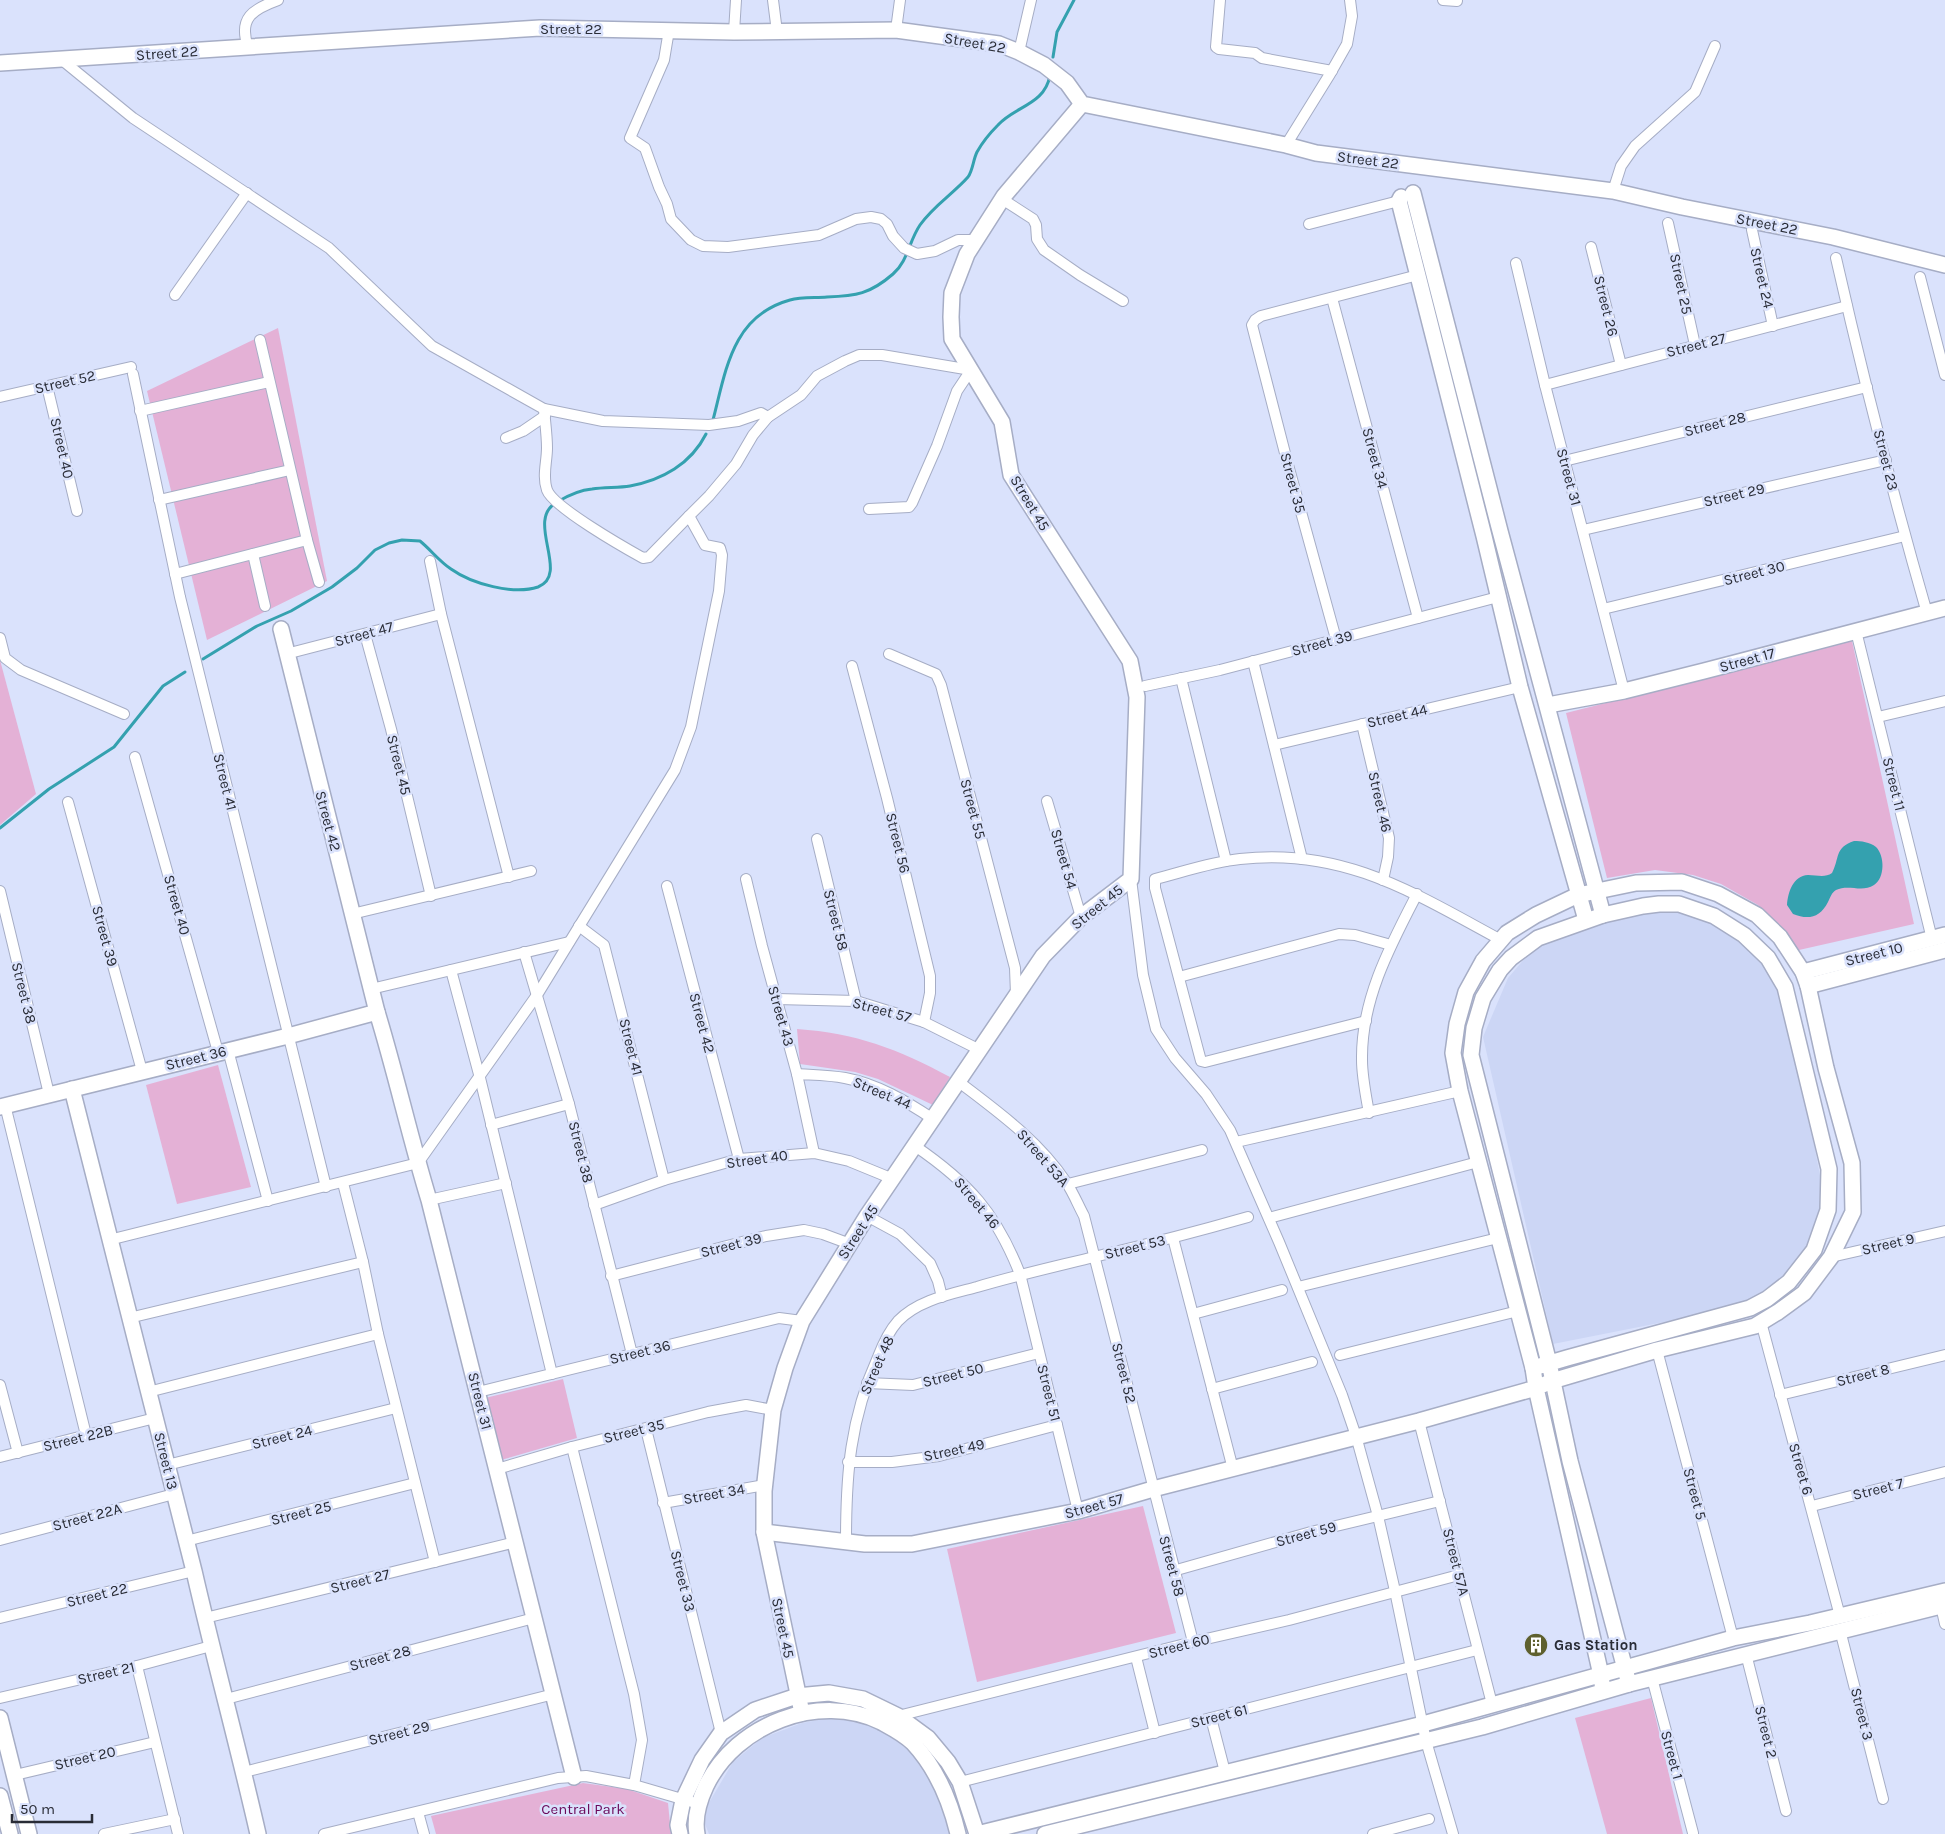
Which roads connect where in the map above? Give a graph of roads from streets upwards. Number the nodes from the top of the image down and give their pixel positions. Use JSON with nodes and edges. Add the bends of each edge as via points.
{"nodes":[{"id":1,"x":278,"y":0,"type":"edge"},
{"id":2,"x":736,"y":0,"type":"edge"},
{"id":3,"x":773,"y":0,"type":"edge"},
{"id":4,"x":900,"y":0,"type":"edge"},
{"id":5,"x":1031,"y":0,"type":"edge"},
{"id":6,"x":1220,"y":0,"type":"edge"},
{"id":7,"x":1350,"y":0,"type":"edge"},
{"id":8,"x":1443,"y":0,"type":"edge"},
{"id":9,"x":1457,"y":1,"type":"edge"},
{"id":10,"x":669,"y":30,"type":"junction"},
{"id":11,"x":896,"y":30,"type":"junction"},
{"id":12,"x":734,"y":32,"type":"junction"},
{"id":13,"x":777,"y":32,"type":"junction"},
{"id":14,"x":1715,"y":46,"type":"dead end"},
{"id":15,"x":248,"y":47,"type":"junction"},
{"id":16,"x":1019,"y":52,"type":"junction"},
{"id":17,"x":62,"y":60,"type":"junction"},
{"id":18,"x":0,"y":63,"type":"edge"},
{"id":19,"x":1332,"y":70,"type":"junction"},
{"id":20,"x":1082,"y":104,"type":"junction"},
{"id":21,"x":1286,"y":144,"type":"junction"},
{"id":22,"x":1613,"y":191,"type":"junction"},
{"id":23,"x":247,"y":193,"type":"junction"},
{"id":24,"x":1404,"y":197,"type":"junction"},
{"id":25,"x":1002,"y":199,"type":"junction"},
{"id":26,"x":1668,"y":223,"type":"dead end"},
{"id":27,"x":1309,"y":224,"type":"dead end"},
{"id":28,"x":1752,"y":230,"type":"dead end"},
{"id":29,"x":976,"y":240,"type":"junction"},
{"id":30,"x":1591,"y":247,"type":"dead end"},
{"id":31,"x":1836,"y":258,"type":"dead end"},
{"id":32,"x":1516,"y":263,"type":"dead end"},
{"id":33,"x":1945,"y":265,"type":"edge"},
{"id":34,"x":1418,"y":275,"type":"junction"},
{"id":35,"x":1920,"y":277,"type":"dead end"},
{"id":36,"x":175,"y":295,"type":"dead end"},
{"id":37,"x":1332,"y":298,"type":"junction"},
{"id":38,"x":1124,"y":302,"type":"dead end"},
{"id":39,"x":1847,"y":306,"type":"junction"},
{"id":40,"x":1773,"y":326,"type":"junction"},
{"id":41,"x":260,"y":340,"type":"dead end"},
{"id":42,"x":1695,"y":345,"type":"junction"},
{"id":43,"x":1621,"y":365,"type":"junction"},
{"id":44,"x":971,"y":370,"type":"junction"},
{"id":45,"x":132,"y":371,"type":"joint"},
{"id":46,"x":1945,"y":375,"type":"edge"},
{"id":47,"x":269,"y":382,"type":"junction"},
{"id":48,"x":1545,"y":385,"type":"junction"},
{"id":49,"x":48,"y":386,"type":"junction"},
{"id":50,"x":1867,"y":387,"type":"junction"},
{"id":51,"x":0,"y":397,"type":"edge"},
{"id":52,"x":140,"y":411,"type":"junction"},
{"id":53,"x":544,"y":413,"type":"junction"},
{"id":54,"x":768,"y":417,"type":"junction"},
{"id":55,"x":506,"y":438,"type":"dead end"},
{"id":56,"x":1886,"y":460,"type":"junction"},
{"id":57,"x":1564,"y":461,"type":"junction"},
{"id":58,"x":290,"y":470,"type":"junction"},
{"id":59,"x":159,"y":500,"type":"junction"},
{"id":60,"x":869,"y":509,"type":"dead end"},
{"id":61,"x":77,"y":511,"type":"dead end"},
{"id":62,"x":689,"y":516,"type":"junction"},
{"id":63,"x":1583,"y":530,"type":"junction"},
{"id":64,"x":1500,"y":531,"type":"junction"},
{"id":65,"x":1484,"y":536,"type":"junction"},
{"id":66,"x":1905,"y":536,"type":"junction"},
{"id":67,"x":307,"y":540,"type":"junction"},
{"id":68,"x":252,"y":554,"type":"junction"},
{"id":69,"x":430,"y":562,"type":"dead end"},
{"id":70,"x":175,"y":574,"type":"junction"},
{"id":71,"x":319,"y":582,"type":"dead end"},
{"id":72,"x":1498,"y":597,"type":"junction"},
{"id":73,"x":265,"y":606,"type":"dead end"},
{"id":74,"x":1945,"y":608,"type":"edge"},
{"id":75,"x":1603,"y":609,"type":"junction"},
{"id":76,"x":1927,"y":613,"type":"junction"},
{"id":77,"x":441,"y":614,"type":"junction"},
{"id":78,"x":1418,"y":618,"type":"junction"},
{"id":79,"x":281,"y":630,"type":"dead end"},
{"id":80,"x":1856,"y":630,"type":"junction"},
{"id":81,"x":365,"y":634,"type":"junction"},
{"id":82,"x":0,"y":638,"type":"edge"},
{"id":83,"x":1336,"y":640,"type":"junction"},
{"id":84,"x":286,"y":654,"type":"junction"},
{"id":85,"x":889,"y":654,"type":"dead end"},
{"id":86,"x":1253,"y":661,"type":"junction"},
{"id":87,"x":852,"y":666,"type":"dead end"},
{"id":88,"x":1181,"y":678,"type":"junction"},
{"id":89,"x":1146,"y":686,"type":"dead end"},
{"id":90,"x":1520,"y":686,"type":"junction"},
{"id":91,"x":1624,"y":691,"type":"junction"},
{"id":92,"x":1945,"y":701,"type":"edge"},
{"id":93,"x":1548,"y":705,"type":"junction"},
{"id":94,"x":124,"y":714,"type":"dead end"},
{"id":95,"x":1878,"y":717,"type":"junction"},
{"id":96,"x":1362,"y":724,"type":"junction"},
{"id":97,"x":1274,"y":745,"type":"junction"},
{"id":98,"x":135,"y":757,"type":"dead end"},
{"id":99,"x":1047,"y":801,"type":"dead end"},
{"id":100,"x":68,"y":802,"type":"dead end"},
{"id":101,"x":817,"y":839,"type":"dead end"},
{"id":102,"x":1302,"y":859,"type":"junction"},
{"id":103,"x":1226,"y":861,"type":"junction"},
{"id":104,"x":531,"y":871,"type":"dead end"},
{"id":105,"x":509,"y":876,"type":"junction"},
{"id":106,"x":1132,"y":879,"type":"junction"},
{"id":107,"x":746,"y":880,"type":"dead end"},
{"id":108,"x":1383,"y":880,"type":"junction"},
{"id":109,"x":667,"y":886,"type":"dead end"},
{"id":110,"x":0,"y":891,"type":"edge"},
{"id":111,"x":1595,"y":891,"type":"junction"},
{"id":112,"x":1417,"y":894,"type":"junction"},
{"id":113,"x":1578,"y":895,"type":"junction"},
{"id":114,"x":431,"y":896,"type":"junction"},
{"id":115,"x":1739,"y":905,"type":"junction"},
{"id":116,"x":352,"y":914,"type":"junction"},
{"id":117,"x":1602,"y":915,"type":"junction"},
{"id":118,"x":1081,"y":917,"type":"junction"},
{"id":119,"x":1586,"y":920,"type":"junction"},
{"id":120,"x":1729,"y":925,"type":"junction"},
{"id":121,"x":579,"y":926,"type":"junction"},
{"id":122,"x":1938,"y":937,"type":"edge"},
{"id":123,"x":1500,"y":940,"type":"junction"},
{"id":124,"x":569,"y":942,"type":"junction"},
{"id":125,"x":1391,"y":945,"type":"junction"},
{"id":126,"x":1945,"y":950,"type":"edge"},
{"id":127,"x":524,"y":952,"type":"junction"},
{"id":128,"x":451,"y":970,"type":"junction"},
{"id":129,"x":1179,"y":977,"type":"junction"},
{"id":130,"x":1806,"y":979,"type":"junction"},
{"id":131,"x":371,"y":989,"type":"junction"},
{"id":132,"x":1016,"y":994,"type":"junction"},
{"id":133,"x":537,"y":995,"type":"junction"},
{"id":134,"x":777,"y":999,"type":"junction"},
{"id":135,"x":856,"y":1001,"type":"junction"},
{"id":136,"x":1461,"y":1007,"type":"junction"},
{"id":137,"x":377,"y":1012,"type":"junction"},
{"id":138,"x":1479,"y":1012,"type":"junction"},
{"id":139,"x":1366,"y":1021,"type":"junction"},
{"id":140,"x":924,"y":1022,"type":"junction"},
{"id":141,"x":288,"y":1036,"type":"junction"},
{"id":142,"x":980,"y":1050,"type":"junction"},
{"id":143,"x":223,"y":1051,"type":"junction"},
{"id":144,"x":1826,"y":1068,"type":"junction"},
{"id":145,"x":142,"y":1071,"type":"junction"},
{"id":146,"x":1806,"y":1073,"type":"junction"},
{"id":147,"x":798,"y":1074,"type":"junction"},
{"id":148,"x":480,"y":1078,"type":"junction"},
{"id":149,"x":959,"y":1082,"type":"junction"},
{"id":150,"x":72,"y":1089,"type":"junction"},
{"id":151,"x":1460,"y":1091,"type":"junction"},
{"id":152,"x":49,"y":1094,"type":"junction"},
{"id":153,"x":569,"y":1104,"type":"junction"},
{"id":154,"x":2,"y":1106,"type":"edge"},
{"id":155,"x":1369,"y":1113,"type":"junction"},
{"id":156,"x":934,"y":1119,"type":"junction"},
{"id":157,"x":491,"y":1125,"type":"junction"},
{"id":158,"x":1236,"y":1142,"type":"junction"},
{"id":159,"x":915,"y":1146,"type":"junction"},
{"id":160,"x":1202,"y":1150,"type":"dead end"},
{"id":161,"x":814,"y":1153,"type":"junction"},
{"id":162,"x":739,"y":1159,"type":"junction"},
{"id":163,"x":1478,"y":1162,"type":"junction"},
{"id":164,"x":418,"y":1163,"type":"junction"},
{"id":165,"x":893,"y":1179,"type":"junction"},
{"id":166,"x":664,"y":1180,"type":"junction"},
{"id":167,"x":343,"y":1183,"type":"junction"},
{"id":168,"x":506,"y":1183,"type":"junction"},
{"id":169,"x":1068,"y":1184,"type":"junction"},
{"id":170,"x":326,"y":1187,"type":"junction"},
{"id":171,"x":1506,"y":1191,"type":"junction"},
{"id":172,"x":1488,"y":1197,"type":"junction"},
{"id":173,"x":429,"y":1200,"type":"junction"},
{"id":174,"x":268,"y":1201,"type":"junction"},
{"id":175,"x":594,"y":1205,"type":"junction"},
{"id":176,"x":867,"y":1216,"type":"junction"},
{"id":177,"x":1248,"y":1218,"type":"dead end"},
{"id":178,"x":1269,"y":1218,"type":"junction"},
{"id":179,"x":1945,"y":1231,"type":"edge"},
{"id":180,"x":1172,"y":1238,"type":"junction"},
{"id":181,"x":1498,"y":1238,"type":"junction"},
{"id":182,"x":109,"y":1240,"type":"junction"},
{"id":183,"x":850,"y":1244,"type":"junction"},
{"id":184,"x":1096,"y":1257,"type":"junction"},
{"id":185,"x":1832,"y":1257,"type":"junction"},
{"id":186,"x":363,"y":1262,"type":"junction"},
{"id":187,"x":1020,"y":1274,"type":"junction"},
{"id":188,"x":611,"y":1276,"type":"junction"},
{"id":189,"x":1298,"y":1287,"type":"junction"},
{"id":190,"x":1282,"y":1290,"type":"dead end"},
{"id":191,"x":942,"y":1297,"type":"junction"},
{"id":192,"x":1518,"y":1311,"type":"junction"},
{"id":193,"x":1193,"y":1314,"type":"junction"},
{"id":194,"x":129,"y":1318,"type":"junction"},
{"id":195,"x":802,"y":1321,"type":"junction"},
{"id":196,"x":1761,"y":1322,"type":"junction"},
{"id":197,"x":1684,"y":1326,"type":"junction"},
{"id":198,"x":378,"y":1334,"type":"junction"},
{"id":199,"x":1689,"y":1342,"type":"junction"},
{"id":200,"x":1657,"y":1350,"type":"junction"},
{"id":201,"x":1039,"y":1353,"type":"junction"},
{"id":202,"x":632,"y":1354,"type":"junction"},
{"id":203,"x":1340,"y":1355,"type":"dead end"},
{"id":204,"x":1945,"y":1355,"type":"edge"},
{"id":205,"x":1312,"y":1362,"type":"dead end"},
{"id":206,"x":1549,"y":1363,"type":"junction"},
{"id":207,"x":1533,"y":1368,"type":"junction"},
{"id":208,"x":552,"y":1374,"type":"junction"},
{"id":209,"x":1552,"y":1381,"type":"junction"},
{"id":210,"x":867,"y":1383,"type":"junction"},
{"id":211,"x":0,"y":1385,"type":"edge"},
{"id":212,"x":1212,"y":1388,"type":"junction"},
{"id":213,"x":1536,"y":1388,"type":"junction"},
{"id":214,"x":148,"y":1392,"type":"junction"},
{"id":215,"x":478,"y":1392,"type":"junction"},
{"id":216,"x":1780,"y":1395,"type":"junction"},
{"id":217,"x":396,"y":1408,"type":"junction"},
{"id":218,"x":773,"y":1410,"type":"junction"},
{"id":219,"x":155,"y":1418,"type":"junction"},
{"id":220,"x":1419,"y":1421,"type":"junction"},
{"id":221,"x":1057,"y":1425,"type":"junction"},
{"id":222,"x":646,"y":1429,"type":"junction"},
{"id":223,"x":86,"y":1435,"type":"junction"},
{"id":224,"x":1356,"y":1436,"type":"junction"},
{"id":225,"x":572,"y":1447,"type":"junction"},
{"id":226,"x":18,"y":1453,"type":"junction"},
{"id":227,"x":0,"y":1457,"type":"edge"},
{"id":228,"x":1570,"y":1461,"type":"junction"},
{"id":229,"x":848,"y":1462,"type":"junction"},
{"id":230,"x":1554,"y":1465,"type":"junction"},
{"id":231,"x":167,"y":1466,"type":"junction"},
{"id":232,"x":497,"y":1468,"type":"junction"},
{"id":233,"x":1233,"y":1469,"type":"junction"},
{"id":234,"x":1945,"y":1472,"type":"edge"},
{"id":235,"x":415,"y":1483,"type":"junction"},
{"id":236,"x":764,"y":1486,"type":"junction"},
{"id":237,"x":1153,"y":1489,"type":"junction"},
{"id":238,"x":174,"y":1494,"type":"junction"},
{"id":239,"x":1440,"y":1501,"type":"junction"},
{"id":240,"x":663,"y":1504,"type":"junction"},
{"id":241,"x":1812,"y":1506,"type":"junction"},
{"id":242,"x":1078,"y":1511,"type":"junction"},
{"id":243,"x":1378,"y":1516,"type":"junction"},
{"id":244,"x":764,"y":1532,"type":"junction"},
{"id":245,"x":0,"y":1540,"type":"edge"},
{"id":246,"x":186,"y":1541,"type":"junction"},
{"id":247,"x":846,"y":1541,"type":"junction"},
{"id":248,"x":516,"y":1542,"type":"junction"},
{"id":249,"x":435,"y":1562,"type":"junction"},
{"id":250,"x":194,"y":1571,"type":"junction"},
{"id":251,"x":1173,"y":1571,"type":"junction"},
{"id":252,"x":1459,"y":1575,"type":"junction"},
{"id":253,"x":1396,"y":1591,"type":"junction"},
{"id":254,"x":1945,"y":1591,"type":"edge"},
{"id":255,"x":1943,"y":1605,"type":"edge"},
{"id":256,"x":0,"y":1618,"type":"edge"},
{"id":257,"x":205,"y":1618,"type":"junction"},
{"id":258,"x":534,"y":1618,"type":"junction"},
{"id":259,"x":1840,"y":1623,"type":"junction"},
{"id":260,"x":1945,"y":1624,"type":"edge"},
{"id":261,"x":1812,"y":1630,"type":"junction"},
{"id":262,"x":1733,"y":1638,"type":"junction"},
{"id":263,"x":1193,"y":1642,"type":"junction"},
{"id":264,"x":211,"y":1646,"type":"junction"},
{"id":265,"x":1477,"y":1650,"type":"junction"},
{"id":266,"x":1746,"y":1654,"type":"junction"},
{"id":267,"x":1136,"y":1657,"type":"junction"},
{"id":268,"x":137,"y":1666,"type":"junction"},
{"id":269,"x":1412,"y":1666,"type":"junction"},
{"id":270,"x":1624,"y":1668,"type":"junction"},
{"id":271,"x":1601,"y":1675,"type":"junction"},
{"id":272,"x":1652,"y":1678,"type":"junction"},
{"id":273,"x":1629,"y":1684,"type":"junction"},
{"id":274,"x":1603,"y":1691,"type":"junction"},
{"id":275,"x":554,"y":1694,"type":"junction"},
{"id":276,"x":798,"y":1696,"type":"junction"},
{"id":277,"x":0,"y":1698,"type":"edge"},
{"id":278,"x":226,"y":1698,"type":"junction"},
{"id":279,"x":1492,"y":1704,"type":"junction"},
{"id":280,"x":802,"y":1713,"type":"junction"},
{"id":281,"x":898,"y":1716,"type":"junction"},
{"id":282,"x":0,"y":1718,"type":"edge"},
{"id":283,"x":1211,"y":1718,"type":"junction"},
{"id":284,"x":1423,"y":1724,"type":"junction"},
{"id":285,"x":721,"y":1733,"type":"junction"},
{"id":286,"x":1155,"y":1733,"type":"junction"},
{"id":287,"x":1426,"y":1741,"type":"junction"},
{"id":288,"x":155,"y":1742,"type":"junction"},
{"id":289,"x":244,"y":1772,"type":"junction"},
{"id":290,"x":1226,"y":1772,"type":"junction"},
{"id":291,"x":15,"y":1775,"type":"junction"},
{"id":292,"x":574,"y":1777,"type":"junction"},
{"id":293,"x":960,"y":1782,"type":"junction"},
{"id":294,"x":634,"y":1785,"type":"junction"},
{"id":295,"x":0,"y":1796,"type":"edge"},
{"id":296,"x":1883,"y":1799,"type":"dead end"},
{"id":297,"x":683,"y":1800,"type":"junction"},
{"id":298,"x":699,"y":1804,"type":"junction"},
{"id":299,"x":1786,"y":1811,"type":"dead end"},
{"id":300,"x":418,"y":1812,"type":"junction"},
{"id":301,"x":175,"y":1819,"type":"junction"},
{"id":302,"x":1429,"y":1819,"type":"dead end"},
{"id":303,"x":1069,"y":1831,"type":"edge"},
{"id":304,"x":342,"y":1832,"type":"edge"},
{"id":305,"x":1692,"y":1833,"type":"edge"},
{"id":306,"x":10,"y":1834,"type":"edge"},
{"id":307,"x":30,"y":1834,"type":"edge"},
{"id":308,"x":104,"y":1834,"type":"edge"},
{"id":309,"x":178,"y":1834,"type":"edge"},
{"id":310,"x":258,"y":1834,"type":"edge"},
{"id":311,"x":324,"y":1834,"type":"edge"},
{"id":312,"x":424,"y":1834,"type":"edge"},
{"id":313,"x":680,"y":1834,"type":"edge"},
{"id":314,"x":697,"y":1834,"type":"edge"},
{"id":315,"x":958,"y":1834,"type":"edge"},
{"id":316,"x":977,"y":1834,"type":"edge"},
{"id":317,"x":1045,"y":1834,"type":"edge"},
{"id":318,"x":1372,"y":1834,"type":"edge"},
{"id":319,"x":1453,"y":1834,"type":"edge"}],
"edges":[{"from":1,"to":15,"type":"street","via":[[258,7],[251,14],[244,35]]},
{"from":2,"to":12,"type":"street"},
{"from":3,"to":13,"type":"street"},
{"from":4,"to":11,"type":"street"},
{"from":5,"to":16,"type":"street"},
{"from":6,"to":19,"type":"street","via":[[1216,46],[1219,49]]},
{"from":7,"to":19,"type":"street","via":[[1352,16],[1347,44]]},
{"from":8,"to":9,"type":"street"},
{"from":10,"to":12,"type":"street","name":"Street 22"},
{"from":10,"to":15,"type":"street","name":"Street 22","via":[[540,28]]},
{"from":10,"to":29,"type":"street","via":[[664,60],[630,138],[645,148],[671,219],[692,240],[703,246],[755,244],[832,231],[871,217],[881,219],[904,248],[917,254],[935,251],[958,240]]},
{"from":11,"to":13,"type":"street","name":"Street 22"},
{"from":11,"to":16,"type":"street","name":"Street 22","via":[[999,44]]},
{"from":12,"to":13,"type":"street","name":"Street 22"},
{"from":14,"to":22,"type":"street","via":[[1695,92],[1635,146],[1621,166]]},
{"from":15,"to":17,"type":"street","name":"Street 22"},
{"from":16,"to":20,"type":"street","name":"Street 22","via":[[1067,82]]},
{"from":17,"to":18,"type":"street","name":"Street 22"},
{"from":17,"to":23,"type":"street","via":[[133,118]]},
{"from":19,"to":21,"type":"street"},
{"from":20,"to":21,"type":"street","name":"Street 22"},
{"from":20,"to":25,"type":"street","name":"Street 45"},
{"from":21,"to":22,"type":"street","name":"Street 22","via":[[1316,153]]},
{"from":22,"to":33,"type":"street","name":"Street 22","via":[[1833,237]]},
{"from":23,"to":36,"type":"street"},
{"from":23,"to":53,"type":"street","via":[[329,248],[432,346]]},
{"from":24,"to":27,"type":"street"},
{"from":24,"to":34,"type":"street"},
{"from":24,"to":64,"type":"street"},
{"from":25,"to":29,"type":"street","name":"Street 45"},
{"from":25,"to":38,"type":"street","via":[[1033,219],[1037,239],[1044,250]]},
{"from":26,"to":42,"type":"street","name":"Street 25"},
{"from":28,"to":40,"type":"street","name":"Street 24"},
{"from":29,"to":44,"type":"street","name":"Street 45","via":[[952,293],[951,317],[952,339]]},
{"from":30,"to":43,"type":"street","name":"Street 26"},
{"from":31,"to":39,"type":"street","name":"Street 23"},
{"from":32,"to":48,"type":"street","name":"Street 31"},
{"from":34,"to":37,"type":"street"},
{"from":34,"to":65,"type":"street"},
{"from":35,"to":46,"type":"street"},
{"from":37,"to":78,"type":"street","name":"Street 34"},
{"from":37,"to":83,"type":"street","name":"Street 35","via":[[1261,316],[1252,325]]},
{"from":39,"to":40,"type":"street","name":"Street 27"},
{"from":39,"to":50,"type":"street","name":"Street 23"},
{"from":40,"to":42,"type":"street","name":"Street 27"},
{"from":41,"to":47,"type":"street"},
{"from":42,"to":43,"type":"street","name":"Street 27"},
{"from":43,"to":48,"type":"street","name":"Street 27"},
{"from":44,"to":54,"type":"street","via":[[882,355],[859,355],[817,376],[801,395]]},
{"from":44,"to":60,"type":"street","via":[[957,391],[912,503],[909,507]]},
{"from":44,"to":106,"type":"street","name":"Street 45","via":[[1002,422],[1011,475],[1130,661],[1137,696]]},
{"from":45,"to":49,"type":"street","name":"Street 52"},
{"from":45,"to":52,"type":"street","name":"Street 41"},
{"from":47,"to":52,"type":"street"},
{"from":47,"to":58,"type":"street"},
{"from":48,"to":57,"type":"street","name":"Street 31"},
{"from":49,"to":51,"type":"street","name":"Street 52"},
{"from":49,"to":61,"type":"street","name":"Street 40"},
{"from":50,"to":56,"type":"street","name":"Street 23"},
{"from":50,"to":57,"type":"street","name":"Street 28"},
{"from":52,"to":59,"type":"street","name":"Street 41"},
{"from":53,"to":54,"type":"street","via":[[603,421],[699,425],[738,421],[761,413]]},
{"from":53,"to":55,"type":"street","via":[[523,431]]},
{"from":53,"to":62,"type":"street","via":[[547,492],[568,511],[643,558],[649,556]]},
{"from":54,"to":62,"type":"street","via":[[736,464]]},
{"from":56,"to":63,"type":"street","name":"Street 29"},
{"from":56,"to":66,"type":"street","name":"Street 23"},
{"from":57,"to":63,"type":"street","name":"Street 31"},
{"from":58,"to":59,"type":"street"},
{"from":58,"to":67,"type":"street"},
{"from":59,"to":70,"type":"street","name":"Street 41"},
{"from":62,"to":121,"type":"street","via":[[705,545],[720,548],[722,555],[719,591],[691,727],[675,770]]},
{"from":63,"to":75,"type":"street","name":"Street 31"},
{"from":64,"to":65,"type":"street"},
{"from":64,"to":93,"type":"street"},
{"from":65,"to":72,"type":"street"},
{"from":66,"to":75,"type":"street","name":"Street 30"},
{"from":66,"to":76,"type":"street","name":"Street 23"},
{"from":67,"to":68,"type":"street"},
{"from":67,"to":71,"type":"street"},
{"from":68,"to":70,"type":"street"},
{"from":68,"to":73,"type":"street"},
{"from":69,"to":77,"type":"street"},
{"from":70,"to":141,"type":"street","name":"Street 41"},
{"from":72,"to":78,"type":"street","name":"Street 39"},
{"from":72,"to":90,"type":"street"},
{"from":74,"to":76,"type":"street","name":"Street 17"},
{"from":75,"to":91,"type":"street","name":"Street 31"},
{"from":76,"to":80,"type":"street","name":"Street 17"},
{"from":77,"to":81,"type":"street","name":"Street 47"},
{"from":77,"to":105,"type":"street"},
{"from":78,"to":83,"type":"street","name":"Street 39"},
{"from":79,"to":84,"type":"street","name":"Street 42"},
{"from":80,"to":91,"type":"street","name":"Street 17"},
{"from":80,"to":95,"type":"street","name":"Street 11"},
{"from":81,"to":84,"type":"street","name":"Street 47"},
{"from":81,"to":114,"type":"street","name":"Street 45"},
{"from":82,"to":94,"type":"street","via":[[6,658],[21,670]]},
{"from":83,"to":86,"type":"street","name":"Street 39"},
{"from":84,"to":116,"type":"street","name":"Street 42"},
{"from":85,"to":132,"type":"street","name":"Street 55","via":[[936,674],[941,685],[1015,968]]},
{"from":86,"to":88,"type":"street","name":"Street 39"},
{"from":86,"to":97,"type":"street"},
{"from":87,"to":140,"type":"street","name":"Street 56","via":[[930,976]]},
{"from":88,"to":89,"type":"street","name":"Street 39"},
{"from":88,"to":103,"type":"street"},
{"from":90,"to":96,"type":"street","name":"Street 44"},
{"from":90,"to":113,"type":"street"},
{"from":91,"to":93,"type":"street","name":"Street 17"},
{"from":92,"to":95,"type":"street"},
{"from":93,"to":111,"type":"street"},
{"from":95,"to":122,"type":"street","name":"Street 11"},
{"from":96,"to":97,"type":"street","name":"Street 44"},
{"from":96,"to":108,"type":"street","name":"Street 46","via":[[1389,838]]},
{"from":97,"to":102,"type":"street"},
{"from":98,"to":143,"type":"street","name":"Street 40"},
{"from":99,"to":118,"type":"street","name":"Street 54"},
{"from":100,"to":145,"type":"street","name":"Street 39"},
{"from":101,"to":135,"type":"street","name":"Street 58"},
{"from":102,"to":103,"type":"street"},
{"from":102,"to":108,"type":"street","via":[[1354,868]]},
{"from":103,"to":129,"type":"street","via":[[1155,880]]},
{"from":104,"to":105,"type":"street"},
{"from":105,"to":114,"type":"street"},
{"from":106,"to":118,"type":"street","name":"Street 45"},
{"from":106,"to":158,"type":"street","via":[[1143,976],[1156,1029],[1175,1058],[1206,1094]]},
{"from":107,"to":134,"type":"street","name":"Street 43"},
{"from":108,"to":112,"type":"street"},
{"from":109,"to":162,"type":"street","name":"Street 42"},
{"from":110,"to":152,"type":"street","name":"Street 38"},
{"from":111,"to":113,"type":"street"},
{"from":111,"to":115,"type":"street","via":[[1636,884],[1682,882]]},
{"from":111,"to":117,"type":"street"},
{"from":112,"to":123,"type":"street"},
{"from":112,"to":125,"type":"street"},
{"from":113,"to":119,"type":"street"},
{"from":113,"to":123,"type":"street","via":[[1536,915]]},
{"from":114,"to":116,"type":"street"},
{"from":115,"to":120,"type":"street"},
{"from":115,"to":130,"type":"street","via":[[1757,915],[1780,937]]},
{"from":116,"to":131,"type":"street","name":"Street 42"},
{"from":117,"to":119,"type":"street"},
{"from":117,"to":120,"type":"street","via":[[1643,906],[1679,904]]},
{"from":118,"to":132,"type":"street","name":"Street 45","via":[[1043,956]]},
{"from":119,"to":138,"type":"street","via":[[1538,938],[1511,958],[1483,998]]},
{"from":120,"to":146,"type":"street","via":[[1768,958],[1785,987]]},
{"from":121,"to":124,"type":"street"},
{"from":121,"to":166,"type":"street","name":"Street 41","via":[[604,945]]},
{"from":122,"to":130,"type":"street","name":"Street 10"},
{"from":123,"to":136,"type":"street","via":[[1483,961]]},
{"from":124,"to":127,"type":"street"},
{"from":124,"to":133,"type":"street"},
{"from":125,"to":129,"type":"street","via":[[1354,934],[1339,934]]},
{"from":125,"to":139,"type":"street","via":[[1378,975]]},
{"from":126,"to":130,"type":"street","name":"Street 10"},
{"from":127,"to":128,"type":"street"},
{"from":127,"to":133,"type":"street","name":"Street 38"},
{"from":128,"to":131,"type":"street"},
{"from":128,"to":148,"type":"street"},
{"from":129,"to":139,"type":"street","via":[[1201,1061],[1205,1062]]},
{"from":130,"to":144,"type":"street","name":"Street 57"},
{"from":131,"to":137,"type":"street","name":"Street 42"},
{"from":132,"to":142,"type":"street","name":"Street 45"},
{"from":133,"to":148,"type":"street"},
{"from":133,"to":153,"type":"street","name":"Street 38"},
{"from":134,"to":135,"type":"street","name":"Street 57"},
{"from":134,"to":147,"type":"street","name":"Street 43"},
{"from":135,"to":140,"type":"street","name":"Street 57"},
{"from":136,"to":138,"type":"street"},
{"from":136,"to":151,"type":"street","via":[[1453,1053]]},
{"from":137,"to":141,"type":"street","name":"Street 36"},
{"from":137,"to":164,"type":"street","name":"Street 31"},
{"from":138,"to":171,"type":"street","via":[[1471,1055]]},
{"from":139,"to":155,"type":"street","via":[[1362,1060]]},
{"from":140,"to":142,"type":"street","name":"Street 57"},
{"from":141,"to":143,"type":"street","name":"Street 36"},
{"from":141,"to":170,"type":"street","name":"Street 41"},
{"from":142,"to":149,"type":"street","name":"Street 45"},
{"from":143,"to":145,"type":"street","name":"Street 36"},
{"from":143,"to":174,"type":"street","name":"Street 40"},
{"from":144,"to":146,"type":"street"},
{"from":144,"to":185,"type":"street","name":"Street 57","via":[[1852,1163],[1853,1212]]},
{"from":145,"to":150,"type":"street","name":"Street 36"},
{"from":146,"to":197,"type":"street","via":[[1829,1169],[1828,1210],[1814,1250],[1789,1282],[1766,1299],[1750,1308]]},
{"from":147,"to":156,"type":"street","name":"Street 44","via":[[846,1078],[878,1088]]},
{"from":147,"to":161,"type":"street","name":"Street 43"},
{"from":148,"to":157,"type":"street"},
{"from":148,"to":164,"type":"street"},
{"from":149,"to":156,"type":"street","name":"Street 45"},
{"from":149,"to":169,"type":"street","name":"Street 53A","via":[[1020,1129]]},
{"from":150,"to":152,"type":"street","name":"Street 36"},
{"from":150,"to":182,"type":"street","name":"Street 13"},
{"from":151,"to":155,"type":"street"},
{"from":151,"to":163,"type":"street"},
{"from":152,"to":154,"type":"street","name":"Street 36"},
{"from":153,"to":157,"type":"street"},
{"from":153,"to":175,"type":"street","name":"Street 38"},
{"from":154,"to":223,"type":"street"},
{"from":155,"to":158,"type":"street"},
{"from":156,"to":159,"type":"street","name":"Street 45"},
{"from":157,"to":168,"type":"street"},
{"from":158,"to":178,"type":"street"},
{"from":159,"to":165,"type":"street","name":"Street 45"},
{"from":159,"to":187,"type":"street","name":"Street 46","via":[[961,1180],[982,1205],[1006,1240]]},
{"from":160,"to":169,"type":"street"},
{"from":161,"to":162,"type":"street","name":"Street 40"},
{"from":161,"to":165,"type":"street","name":"Street 40","via":[[849,1161]]},
{"from":162,"to":166,"type":"street","name":"Street 40"},
{"from":163,"to":172,"type":"street"},
{"from":163,"to":178,"type":"street"},
{"from":164,"to":167,"type":"street"},
{"from":164,"to":173,"type":"street","name":"Street 31"},
{"from":165,"to":176,"type":"street","name":"Street 45"},
{"from":166,"to":175,"type":"street","name":"Street 40"},
{"from":167,"to":170,"type":"street"},
{"from":167,"to":186,"type":"street"},
{"from":168,"to":173,"type":"street"},
{"from":168,"to":208,"type":"street"},
{"from":169,"to":184,"type":"street","name":"Street 53A","via":[[1084,1216]]},
{"from":170,"to":174,"type":"street"},
{"from":171,"to":172,"type":"street"},
{"from":171,"to":206,"type":"street"},
{"from":172,"to":181,"type":"street"},
{"from":173,"to":215,"type":"street","name":"Street 31"},
{"from":174,"to":182,"type":"street"},
{"from":175,"to":188,"type":"street","name":"Street 38"},
{"from":176,"to":183,"type":"street","name":"Street 45"},
{"from":176,"to":191,"type":"street","via":[[900,1234],[930,1263]]},
{"from":177,"to":180,"type":"street","name":"Street 53"},
{"from":178,"to":189,"type":"street"},
{"from":179,"to":185,"type":"street","name":"Street 9"},
{"from":180,"to":184,"type":"street","name":"Street 53"},
{"from":180,"to":193,"type":"street"},
{"from":181,"to":189,"type":"street"},
{"from":181,"to":192,"type":"street"},
{"from":182,"to":194,"type":"street","name":"Street 13"},
{"from":183,"to":188,"type":"street","name":"Street 39","via":[[804,1230],[766,1236]]},
{"from":183,"to":195,"type":"street","name":"Street 45"},
{"from":184,"to":187,"type":"street","name":"Street 53"},
{"from":184,"to":237,"type":"street","name":"Street 52"},
{"from":185,"to":196,"type":"street","name":"Street 57","via":[[1804,1293]]},
{"from":186,"to":194,"type":"street"},
{"from":186,"to":198,"type":"street"},
{"from":187,"to":191,"type":"street","name":"Street 48"},
{"from":187,"to":201,"type":"street","name":"Street 51"},
{"from":188,"to":202,"type":"street","name":"Street 38"},
{"from":189,"to":224,"type":"street"},
{"from":190,"to":193,"type":"street"},
{"from":191,"to":210,"type":"street","name":"Street 48","via":[[921,1305],[898,1321],[886,1339]]},
{"from":192,"to":203,"type":"street"},
{"from":192,"to":207,"type":"street"},
{"from":193,"to":212,"type":"street"},
{"from":194,"to":214,"type":"street","name":"Street 13"},
{"from":195,"to":202,"type":"street","name":"Street 36","via":[[779,1318]]},
{"from":195,"to":218,"type":"street","name":"Street 45"},
{"from":196,"to":199,"type":"street","name":"Street 57"},
{"from":196,"to":216,"type":"street","name":"Street 6"},
{"from":197,"to":199,"type":"street"},
{"from":197,"to":206,"type":"street"},
{"from":198,"to":214,"type":"street"},
{"from":198,"to":217,"type":"street"},
{"from":199,"to":200,"type":"street","name":"Street 57"},
{"from":200,"to":209,"type":"street","name":"Street 57"},
{"from":200,"to":262,"type":"street","name":"Street 5"},
{"from":201,"to":210,"type":"street","name":"Street 50","via":[[913,1385]]},
{"from":201,"to":221,"type":"street","name":"Street 51"},
{"from":202,"to":208,"type":"street","name":"Street 36"},
{"from":204,"to":216,"type":"street","name":"Street 8"},
{"from":205,"to":212,"type":"street"},
{"from":206,"to":207,"type":"street"},
{"from":206,"to":209,"type":"street"},
{"from":207,"to":213,"type":"street"},
{"from":208,"to":215,"type":"street","name":"Street 36"},
{"from":209,"to":213,"type":"street","name":"Street 57"},
{"from":209,"to":228,"type":"street"},
{"from":210,"to":229,"type":"street","name":"Street 48","via":[[852,1434]]},
{"from":211,"to":226,"type":"street"},
{"from":212,"to":233,"type":"street"},
{"from":213,"to":220,"type":"street","name":"Street 57"},
{"from":213,"to":230,"type":"street"},
{"from":214,"to":219,"type":"street","name":"Street 13"},
{"from":215,"to":232,"type":"street","name":"Street 31"},
{"from":216,"to":241,"type":"street","name":"Street 6"},
{"from":217,"to":231,"type":"street","name":"Street 24"},
{"from":217,"to":235,"type":"street"},
{"from":218,"to":222,"type":"street","name":"Street 35","via":[[746,1405]]},
{"from":218,"to":236,"type":"street","name":"Street 45"},
{"from":219,"to":223,"type":"street","name":"Street 22B"},
{"from":219,"to":231,"type":"street","name":"Street 13"},
{"from":220,"to":224,"type":"street","name":"Street 57"},
{"from":220,"to":239,"type":"street","name":"Street 57A"},
{"from":221,"to":229,"type":"street","name":"Street 49","via":[[939,1456],[892,1462]]},
{"from":221,"to":242,"type":"street","name":"Street 51"},
{"from":222,"to":225,"type":"street","name":"Street 35"},
{"from":222,"to":240,"type":"street","name":"Street 33"},
{"from":223,"to":226,"type":"street","name":"Street 22B"},
{"from":224,"to":233,"type":"street","name":"Street 57"},
{"from":224,"to":243,"type":"street"},
{"from":225,"to":232,"type":"street","name":"Street 35"},
{"from":225,"to":294,"type":"street","via":[[634,1694],[642,1740]]},
{"from":226,"to":227,"type":"street","name":"Street 22B"},
{"from":228,"to":230,"type":"street"},
{"from":228,"to":270,"type":"street"},
{"from":229,"to":247,"type":"street","name":"Street 48"},
{"from":230,"to":271,"type":"street"},
{"from":231,"to":238,"type":"street","name":"Street 13"},
{"from":232,"to":248,"type":"street","name":"Street 31"},
{"from":233,"to":237,"type":"street","name":"Street 57"},
{"from":234,"to":241,"type":"street","name":"Street 7"},
{"from":235,"to":246,"type":"street","name":"Street 25"},
{"from":235,"to":249,"type":"street"},
{"from":236,"to":240,"type":"street","name":"Street 34"},
{"from":236,"to":244,"type":"street","name":"Street 45"},
{"from":237,"to":242,"type":"street","name":"Street 57"},
{"from":237,"to":251,"type":"street","name":"Street 58"},
{"from":238,"to":245,"type":"street","name":"Street 22A"},
{"from":238,"to":246,"type":"street","name":"Street 13"},
{"from":239,"to":243,"type":"street","name":"Street 59"},
{"from":239,"to":252,"type":"street","name":"Street 57A"},
{"from":240,"to":285,"type":"street","name":"Street 33"},
{"from":241,"to":259,"type":"street","name":"Street 6"},
{"from":242,"to":247,"type":"street","name":"Street 57","via":[[912,1544]]},
{"from":243,"to":251,"type":"street","name":"Street 59"},
{"from":243,"to":253,"type":"street"},
{"from":244,"to":247,"type":"street","name":"Street 57"},
{"from":244,"to":276,"type":"street","name":"Street 45"},
{"from":246,"to":250,"type":"street","name":"Street 13"},
{"from":248,"to":249,"type":"street","name":"Street 27"},
{"from":248,"to":258,"type":"street","name":"Street 31"},
{"from":249,"to":257,"type":"street","name":"Street 27"},
{"from":250,"to":256,"type":"street","name":"Street 22"},
{"from":250,"to":257,"type":"street","name":"Street 13"},
{"from":251,"to":263,"type":"street","name":"Street 58"},
{"from":252,"to":253,"type":"street","name":"Street 60"},
{"from":252,"to":265,"type":"street","name":"Street 57A"},
{"from":253,"to":263,"type":"street","name":"Street 60"},
{"from":253,"to":269,"type":"street"},
{"from":254,"to":259,"type":"street"},
{"from":255,"to":259,"type":"street"},
{"from":255,"to":260,"type":"street"},
{"from":257,"to":264,"type":"street","name":"Street 13"},
{"from":258,"to":275,"type":"street","name":"Street 31"},
{"from":258,"to":278,"type":"street","name":"Street 28"},
{"from":259,"to":261,"type":"street"},
{"from":259,"to":296,"type":"street","name":"Street 3"},
{"from":261,"to":262,"type":"street"},
{"from":261,"to":266,"type":"street"},
{"from":262,"to":270,"type":"street"},
{"from":263,"to":267,"type":"street","name":"Street 60"},
{"from":264,"to":268,"type":"street","name":"Street 21"},
{"from":264,"to":278,"type":"street","name":"Street 13"},
{"from":265,"to":269,"type":"street","name":"Street 61"},
{"from":265,"to":279,"type":"street","name":"Street 57A"},
{"from":266,"to":272,"type":"street"},
{"from":266,"to":299,"type":"street","name":"Street 2"},
{"from":267,"to":281,"type":"street","name":"Street 60"},
{"from":267,"to":286,"type":"street"},
{"from":268,"to":277,"type":"street","name":"Street 21"},
{"from":268,"to":288,"type":"street"},
{"from":269,"to":283,"type":"street","name":"Street 61"},
{"from":269,"to":284,"type":"street"},
{"from":270,"to":271,"type":"street"},
{"from":270,"to":273,"type":"street"},
{"from":271,"to":274,"type":"street"},
{"from":271,"to":279,"type":"street"},
{"from":272,"to":273,"type":"street"},
{"from":272,"to":305,"type":"street","name":"Street 1"},
{"from":273,"to":274,"type":"street"},
{"from":274,"to":287,"type":"street"},
{"from":275,"to":289,"type":"street","name":"Street 29"},
{"from":275,"to":292,"type":"street","name":"Street 31"},
{"from":276,"to":280,"type":"street","name":"Street 45"},
{"from":276,"to":281,"type":"street","via":[[830,1693],[863,1699]]},
{"from":276,"to":285,"type":"street","via":[[755,1710]]},
{"from":278,"to":289,"type":"street","name":"Street 13"},
{"from":279,"to":284,"type":"street"},
{"from":280,"to":298,"type":"street","via":[[772,1724],[736,1746],[718,1766]]},
{"from":280,"to":315,"type":"street","via":[[848,1711],[893,1728],[912,1742],[932,1767],[945,1791]]},
{"from":281,"to":293,"type":"street","via":[[928,1738]]},
{"from":282,"to":291,"type":"street"},
{"from":283,"to":286,"type":"street","name":"Street 61"},
{"from":283,"to":290,"type":"street"},
{"from":284,"to":287,"type":"street"},
{"from":284,"to":290,"type":"street"},
{"from":285,"to":297,"type":"street","via":[[702,1760]]},
{"from":286,"to":293,"type":"street","name":"Street 61"},
{"from":287,"to":303,"type":"street"},
{"from":287,"to":319,"type":"street"},
{"from":288,"to":291,"type":"street","name":"Street 20"},
{"from":288,"to":301,"type":"street"},
{"from":289,"to":310,"type":"street","name":"Street 13"},
{"from":290,"to":316,"type":"street"},
{"from":291,"to":307,"type":"street"},
{"from":292,"to":294,"type":"street","via":[[586,1776]]},
{"from":292,"to":300,"type":"street","via":[[558,1778]]},
{"from":293,"to":316,"type":"street"},
{"from":294,"to":297,"type":"street"},
{"from":295,"to":306,"type":"street"},
{"from":297,"to":298,"type":"street"},
{"from":297,"to":313,"type":"street","via":[[678,1825]]},
{"from":298,"to":314,"type":"street","via":[[695,1826]]},
{"from":300,"to":304,"type":"street"},
{"from":300,"to":312,"type":"street"},
{"from":301,"to":308,"type":"street"},
{"from":301,"to":309,"type":"street"},
{"from":302,"to":318,"type":"street"},
{"from":303,"to":317,"type":"street"},
{"from":304,"to":311,"type":"street"}]}
